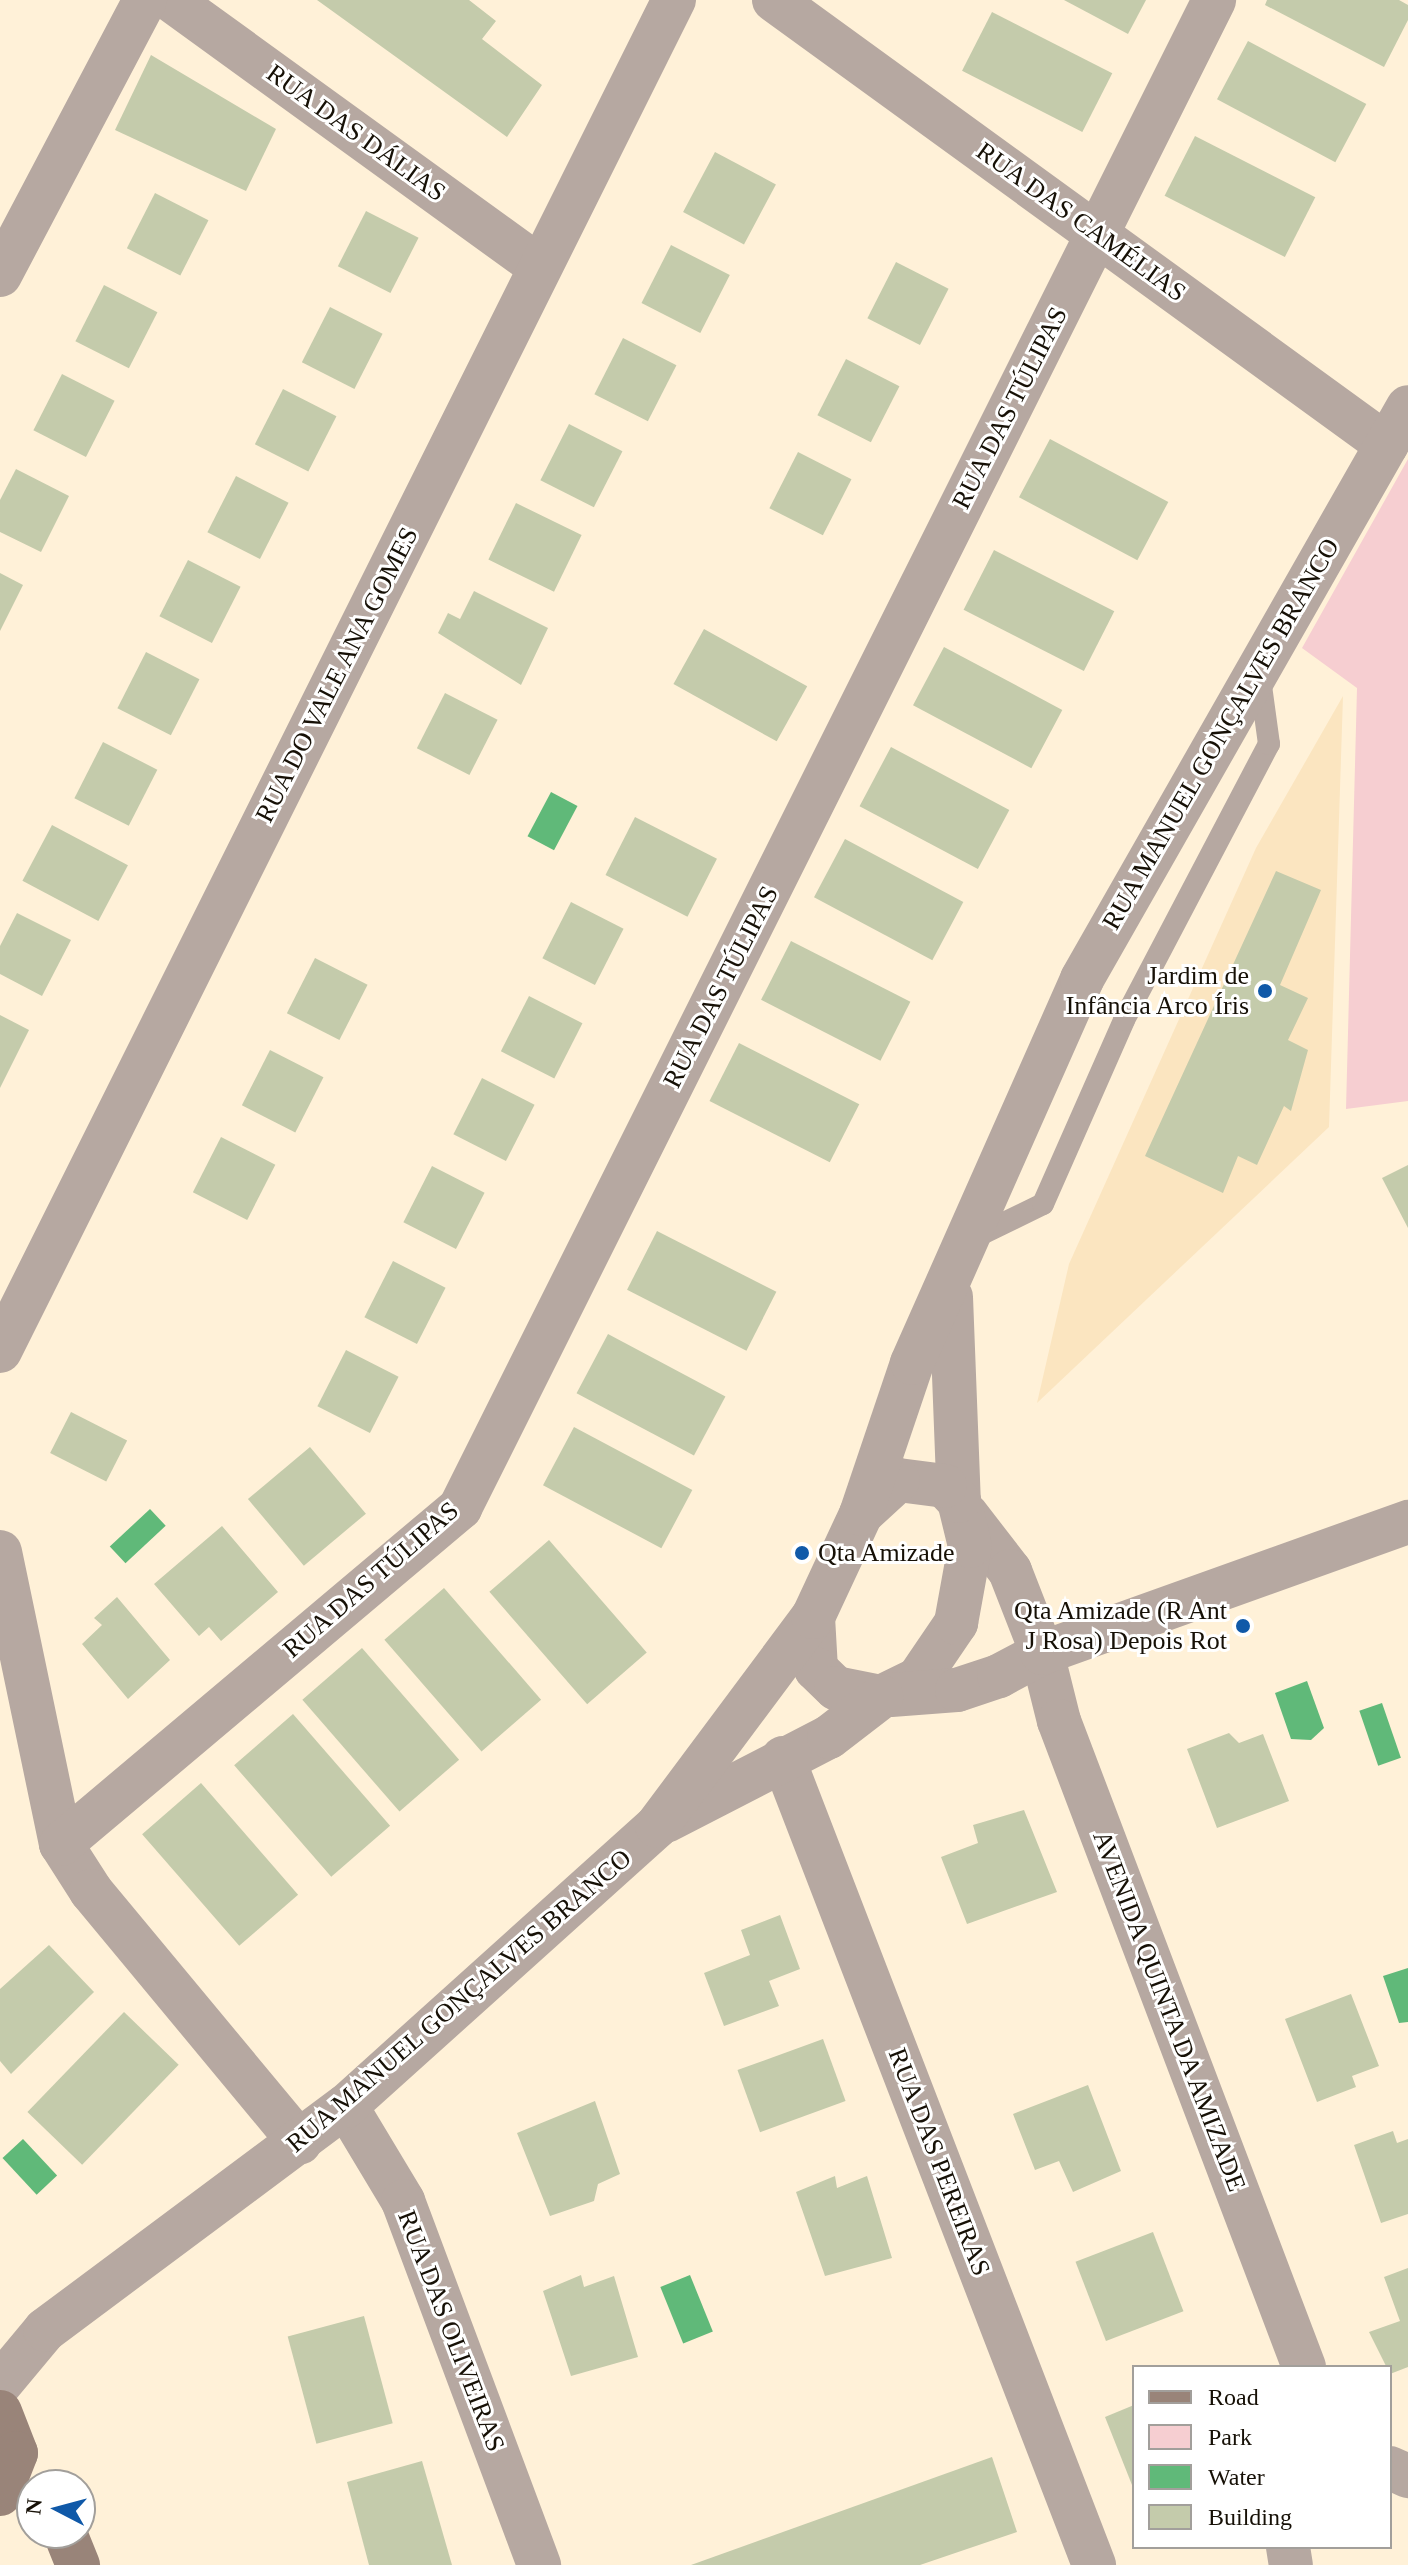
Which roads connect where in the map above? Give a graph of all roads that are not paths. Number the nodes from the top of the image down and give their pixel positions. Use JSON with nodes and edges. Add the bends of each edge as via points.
{"nodes":[{"id":1,"x":145,"y":0,"type":"edge"},
{"id":2,"x":171,"y":0,"type":"edge"},
{"id":3,"x":674,"y":0,"type":"edge"},
{"id":4,"x":774,"y":0,"type":"edge"},
{"id":5,"x":1214,"y":0,"type":"edge"},
{"id":6,"x":1097,"y":234,"type":"junction"},
{"id":7,"x":540,"y":267,"type":"junction"},
{"id":8,"x":0,"y":275,"type":"edge"},
{"id":9,"x":1408,"y":407,"type":"edge"},
{"id":10,"x":1387,"y":445,"type":"junction"},
{"id":11,"x":951,"y":1286,"type":"junction"},
{"id":12,"x":0,"y":1351,"type":"edge"},
{"id":13,"x":963,"y":1508,"type":"junction"},
{"id":14,"x":861,"y":1514,"type":"junction"},
{"id":15,"x":1408,"y":1522,"type":"edge"},
{"id":16,"x":0,"y":1552,"type":"edge"},
{"id":17,"x":813,"y":1617,"type":"junction"},
{"id":18,"x":1042,"y":1653,"type":"junction"},
{"id":19,"x":886,"y":1696,"type":"junction"},
{"id":20,"x":783,"y":1758,"type":"junction"},
{"id":21,"x":657,"y":1826,"type":"junction"},
{"id":22,"x":61,"y":1844,"type":"junction"},
{"id":23,"x":346,"y":2106,"type":"junction"},
{"id":24,"x":300,"y":2143,"type":"junction"},
{"id":25,"x":1303,"y":2365,"type":"edge"},
{"id":26,"x":0,"y":2384,"type":"edge"},
{"id":27,"x":7,"y":2423,"type":"edge"},
{"id":28,"x":31,"y":2469,"type":"edge"},
{"id":29,"x":0,"y":2494,"type":"edge"},
{"id":30,"x":539,"y":2565,"type":"edge"},
{"id":31,"x":1094,"y":2565,"type":"edge"}],
"edges":[{"from":1,"to":8,"type":"street"},
{"from":2,"to":7,"type":"street","name":"RUA DAS DÁLIAS"},
{"from":3,"to":7,"type":"street","name":"RUA DO VALE ANA GOMES"},
{"from":4,"to":6,"type":"street","name":"RUA DAS CAMÉLIAS"},
{"from":5,"to":6,"type":"street","name":"RUA DAS TÚLIPAS"},
{"from":6,"to":10,"type":"street","name":"RUA DAS CAMÉLIAS"},
{"from":6,"to":22,"type":"street","name":"RUA DAS TÚLIPAS","via":[[460,1508]]},
{"from":7,"to":12,"type":"street","name":"RUA DO VALE ANA GOMES"},
{"from":9,"to":10,"type":"street","name":"RUA MANUEL GONÇALVES BRANCO"},
{"from":10,"to":11,"type":"street","name":"RUA MANUEL GONÇALVES BRANCO","via":[[1257,662],[1082,979]]},
{"from":11,"to":13,"type":"street","name":"RUA MANUEL GONÇALVES BRANCO"},
{"from":11,"to":14,"type":"street","name":"RUA MANUEL GONÇALVES BRANCO","via":[[912,1363]]},
{"from":13,"to":14,"type":"street","name":"RUA MANUEL GONÇALVES BRANCO","via":[[945,1486],[898,1480]]},
{"from":13,"to":18,"type":"street","name":"AVENIDA QUINTA DA AMIZADE","via":[[1010,1571]]},
{"from":13,"to":19,"type":"street","name":"RUA MANUEL GONÇALVES BRANCO","via":[[969,1583],[956,1623],[918,1679]]},
{"from":14,"to":17,"type":"street","name":"RUA MANUEL GONÇALVES BRANCO"},
{"from":15,"to":18,"type":"street"},
{"from":16,"to":22,"type":"street"},
{"from":17,"to":19,"type":"street","name":"RUA MANUEL GONÇALVES BRANCO","via":[[816,1669],[836,1688]]},
{"from":17,"to":21,"type":"street","name":"RUA MANUEL GONÇALVES BRANCO"},
{"from":18,"to":19,"type":"street","via":[[957,1690]]},
{"from":18,"to":25,"type":"street","name":"AVENIDA QUINTA DA AMIZADE","via":[[1059,1721]]},
{"from":19,"to":20,"type":"street","name":"RUA MANUEL GONÇALVES BRANCO","via":[[829,1737]]},
{"from":20,"to":21,"type":"street","name":"RUA MANUEL GONÇALVES BRANCO"},
{"from":20,"to":31,"type":"street","name":"RUA DAS PEREIRAS"},
{"from":21,"to":23,"type":"street","name":"RUA MANUEL GONÇALVES BRANCO"},
{"from":22,"to":24,"type":"street","via":[[91,1891]]},
{"from":23,"to":24,"type":"street","name":"RUA MANUEL GONÇALVES BRANCO"},
{"from":23,"to":30,"type":"street","name":"RUA DAS OLIVEIRAS","via":[[403,2201]]},
{"from":24,"to":26,"type":"street","name":"RUA MANUEL GONÇALVES BRANCO","via":[[45,2330]]},
{"from":27,"to":28,"type":"main road"},
{"from":27,"to":29,"type":"main road","via":[[13,2473]]}]}
